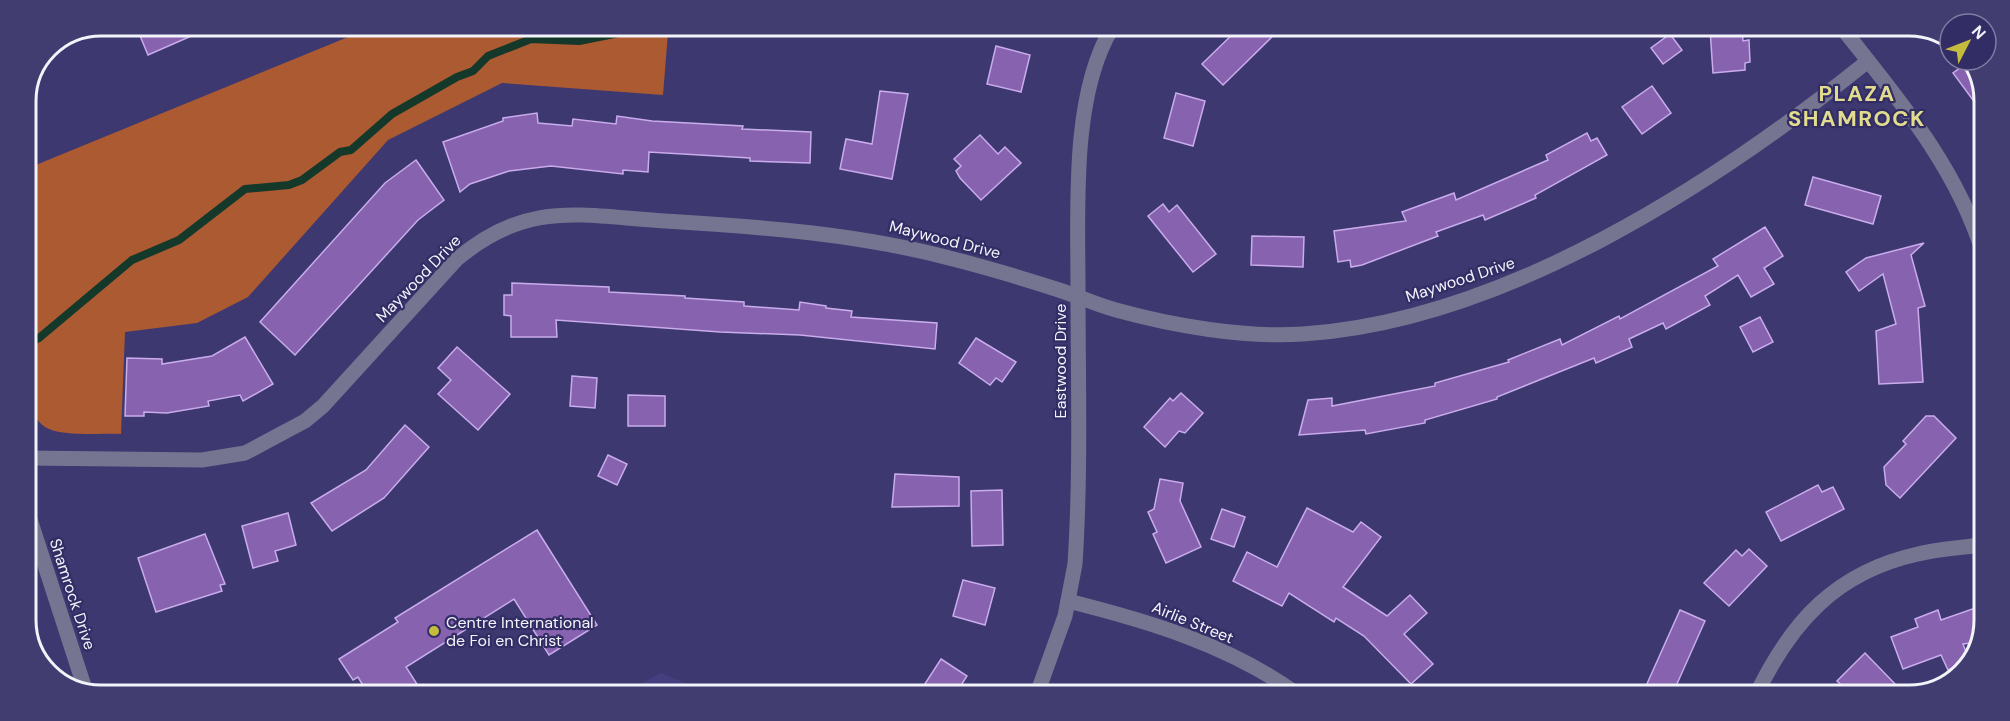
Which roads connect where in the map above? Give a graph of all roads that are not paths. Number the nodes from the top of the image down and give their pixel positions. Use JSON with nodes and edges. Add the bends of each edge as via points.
{"nodes":[{"id":1,"x":1109,"y":36,"type":"edge"},
{"id":2,"x":1849,"y":36,"type":"edge"},
{"id":3,"x":1868,"y":60,"type":"junction"},
{"id":4,"x":1974,"y":225,"type":"edge"},
{"id":5,"x":1078,"y":296,"type":"junction"},
{"id":6,"x":36,"y":458,"type":"edge"},
{"id":7,"x":36,"y":538,"type":"edge"},
{"id":8,"x":1974,"y":546,"type":"edge"},
{"id":9,"x":1068,"y":601,"type":"junction"},
{"id":10,"x":83,"y":682,"type":"edge"},
{"id":11,"x":1040,"y":685,"type":"edge"},
{"id":12,"x":1282,"y":685,"type":"edge"},
{"id":13,"x":1761,"y":685,"type":"edge"}],
"edges":[{"from":1,"to":5,"type":"street","name":"Eastwood Drive","via":[[1090,82],[1083,117]]},
{"from":2,"to":3,"type":"street"},
{"from":3,"to":4,"type":"street","via":[[1953,177]]},
{"from":3,"to":5,"type":"street","name":"Maywood Drive","via":[[1774,133],[1616,231],[1532,274],[1434,309],[1356,328],[1269,336],[1161,320],[1115,310]]},
{"from":5,"to":6,"type":"street","name":"Maywood Drive","via":[[953,258],[862,238],[739,226],[544,215],[511,224],[472,246],[323,406],[266,444],[245,453],[202,460]]},
{"from":5,"to":9,"type":"street","name":"Eastwood Drive","via":[[1077,528]]},
{"from":7,"to":10,"type":"street","name":"Shamrock Drive"},
{"from":8,"to":13,"type":"street","via":[[1918,554],[1851,578],[1796,628]]},
{"from":9,"to":11,"type":"street","name":"Eastwood Drive"},
{"from":9,"to":12,"type":"street","name":"Airlie Street","via":[[1168,629],[1232,656]]}]}
